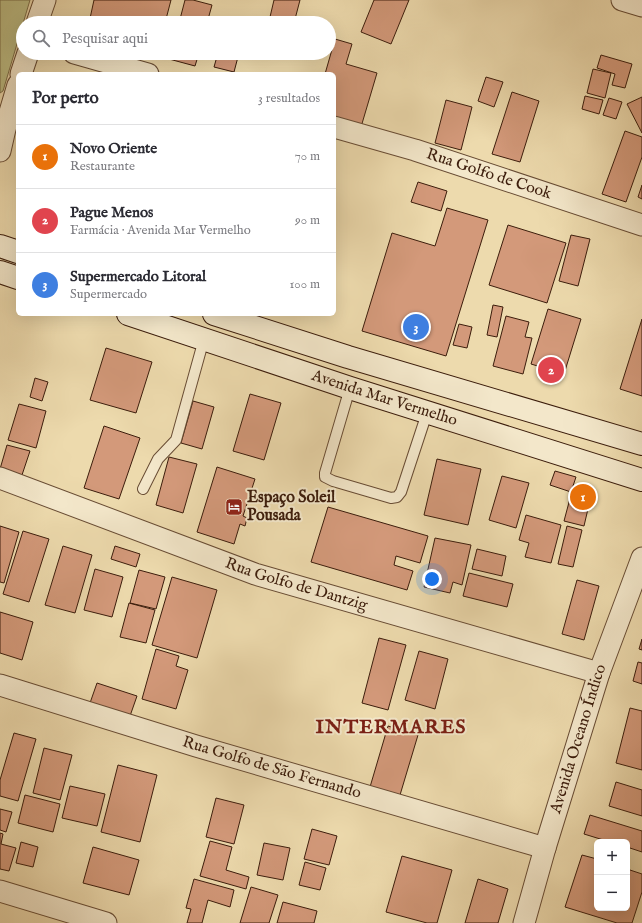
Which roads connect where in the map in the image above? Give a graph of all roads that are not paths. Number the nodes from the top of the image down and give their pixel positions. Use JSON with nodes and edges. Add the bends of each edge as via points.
{"nodes":[{"id":1,"x":45,"y":0,"type":"edge"},
{"id":2,"x":622,"y":0,"type":"edge"},
{"id":3,"x":642,"y":6,"type":"edge"},
{"id":4,"x":39,"y":16,"type":"edge"},
{"id":5,"x":26,"y":60,"type":"edge"},
{"id":6,"x":99,"y":60,"type":"edge"},
{"id":7,"x":22,"y":72,"type":"edge"},
{"id":8,"x":141,"y":72,"type":"edge"},
{"id":9,"x":16,"y":90,"type":"edge"},
{"id":10,"x":336,"y":128,"type":"edge"},
{"id":11,"x":2,"y":129,"type":"edge"},
{"id":12,"x":0,"y":151,"type":"edge"},
{"id":13,"x":642,"y":225,"type":"edge"},
{"id":14,"x":0,"y":246,"type":"edge"},
{"id":15,"x":16,"y":251,"type":"edge"},
{"id":16,"x":0,"y":272,"type":"edge"},
{"id":17,"x":16,"y":277,"type":"edge"},
{"id":18,"x":134,"y":316,"type":"edge"},
{"id":19,"x":220,"y":316,"type":"edge"},
{"id":20,"x":204,"y":339,"type":"junction"},
{"id":21,"x":350,"y":388,"type":"junction"},
{"id":22,"x":427,"y":413,"type":"junction"},
{"id":23,"x":642,"y":444,"type":"edge"},
{"id":24,"x":0,"y":478,"type":"edge"},
{"id":25,"x":642,"y":480,"type":"edge"},
{"id":26,"x":143,"y":489,"type":"dead end"},
{"id":27,"x":642,"y":558,"type":"edge"},
{"id":28,"x":599,"y":673,"type":"junction"},
{"id":29,"x":0,"y":685,"type":"edge"},
{"id":30,"x":545,"y":848,"type":"junction"},
{"id":31,"x":0,"y":891,"type":"edge"},
{"id":32,"x":106,"y":923,"type":"edge"},
{"id":33,"x":524,"y":923,"type":"edge"}],
"edges":[{"from":1,"to":4,"type":"street"},
{"from":2,"to":3,"type":"street"},
{"from":5,"to":7,"type":"street"},
{"from":6,"to":8,"type":"street"},
{"from":9,"to":11,"type":"street"},
{"from":10,"to":13,"type":"street","name":"Rua Golfo de Cook","via":[[415,150]]},
{"from":11,"to":12,"type":"street"},
{"from":14,"to":15,"type":"street"},
{"from":16,"to":17,"type":"street"},
{"from":18,"to":20,"type":"street","name":"Avenida Mar Vermelho"},
{"from":19,"to":23,"type":"street","name":"Avenida Mar Vermelho"},
{"from":20,"to":21,"type":"street","name":"Avenida Mar Vermelho"},
{"from":20,"to":26,"type":"lane","via":[[176,440],[158,459]]},
{"from":21,"to":22,"type":"street","name":"Avenida Mar Vermelho"},
{"from":21,"to":22,"type":"lane","via":[[325,473],[325,477],[332,481],[391,498],[397,497],[401,492]]},
{"from":22,"to":25,"type":"street","name":"Avenida Mar Vermelho"},
{"from":24,"to":28,"type":"street","name":"Rua Golfo de Dantzig","via":[[255,574]]},
{"from":27,"to":28,"type":"street","name":"Avenida Oceano Índico"},
{"from":28,"to":30,"type":"street","name":"Avenida Oceano Índico"},
{"from":29,"to":30,"type":"street","name":"Rua Golfo de São Fernando","via":[[196,746]]},
{"from":30,"to":33,"type":"street","name":"Avenida Oceano Índico"},
{"from":31,"to":32,"type":"street"}]}
